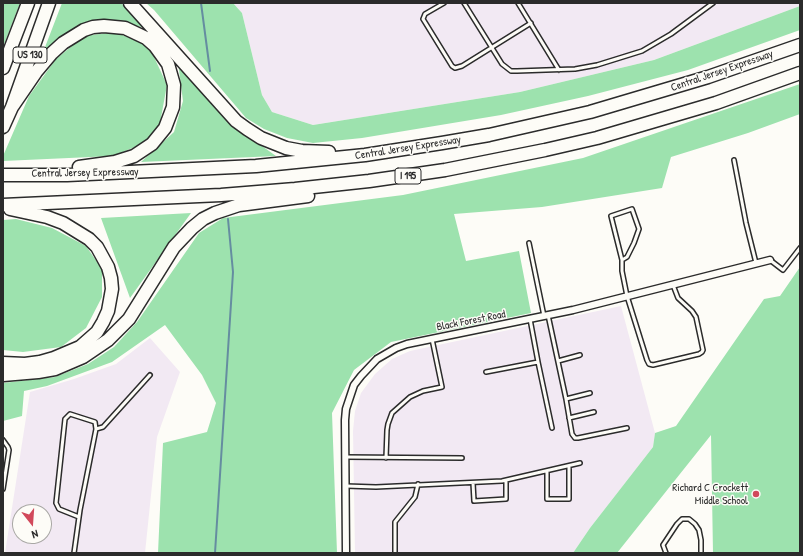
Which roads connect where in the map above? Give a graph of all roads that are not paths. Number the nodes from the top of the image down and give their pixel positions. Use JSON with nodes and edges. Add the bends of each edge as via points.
{"nodes":[{"id":1,"x":28,"y":3,"type":"edge"},
{"id":2,"x":49,"y":3,"type":"edge"},
{"id":3,"x":130,"y":3,"type":"edge"},
{"id":4,"x":444,"y":3,"type":"edge"},
{"id":5,"x":464,"y":3,"type":"edge"},
{"id":6,"x":518,"y":3,"type":"edge"},
{"id":7,"x":713,"y":3,"type":"edge"},
{"id":8,"x":531,"y":23,"type":"junction"},
{"id":9,"x":800,"y":45,"type":"edge"},
{"id":10,"x":492,"y":48,"type":"junction"},
{"id":11,"x":3,"y":68,"type":"edge"},
{"id":12,"x":559,"y":70,"type":"junction"},
{"id":13,"x":800,"y":73,"type":"edge"},
{"id":14,"x":12,"y":107,"type":"junction"},
{"id":15,"x":3,"y":127,"type":"edge"},
{"id":16,"x":442,"y":143,"type":"junction"},
{"id":17,"x":734,"y":160,"type":"dead end"},
{"id":18,"x":445,"y":170,"type":"junction"},
{"id":19,"x":4,"y":175,"type":"edge"},
{"id":20,"x":3,"y":206,"type":"edge"},
{"id":21,"x":529,"y":243,"type":"dead end"},
{"id":22,"x":800,"y":248,"type":"edge"},
{"id":23,"x":622,"y":260,"type":"junction"},
{"id":24,"x":770,"y":260,"type":"joint"},
{"id":25,"x":756,"y":263,"type":"junction"},
{"id":26,"x":673,"y":285,"type":"junction"},
{"id":27,"x":627,"y":296,"type":"junction"},
{"id":28,"x":546,"y":316,"type":"junction"},
{"id":29,"x":530,"y":319,"type":"junction"},
{"id":30,"x":432,"y":339,"type":"junction"},
{"id":31,"x":580,"y":355,"type":"dead end"},
{"id":32,"x":558,"y":361,"type":"junction"},
{"id":33,"x":538,"y":362,"type":"junction"},
{"id":34,"x":3,"y":363,"type":"edge"},
{"id":35,"x":486,"y":372,"type":"dead end"},
{"id":36,"x":3,"y":375,"type":"edge"},
{"id":37,"x":150,"y":375,"type":"dead end"},
{"id":38,"x":590,"y":392,"type":"dead end"},
{"id":39,"x":566,"y":398,"type":"junction"},
{"id":40,"x":594,"y":412,"type":"dead end"},
{"id":41,"x":568,"y":418,"type":"junction"},
{"id":42,"x":552,"y":428,"type":"dead end"},
{"id":43,"x":627,"y":428,"type":"dead end"},
{"id":44,"x":96,"y":429,"type":"junction"},
{"id":45,"x":3,"y":440,"type":"edge"},
{"id":46,"x":345,"y":457,"type":"junction"},
{"id":47,"x":386,"y":458,"type":"junction"},
{"id":48,"x":462,"y":458,"type":"dead end"},
{"id":49,"x":580,"y":463,"type":"dead end"},
{"id":50,"x":569,"y":466,"type":"junction"},
{"id":51,"x":547,"y":471,"type":"junction"},
{"id":52,"x":506,"y":480,"type":"junction"},
{"id":53,"x":473,"y":483,"type":"junction"},
{"id":54,"x":418,"y":484,"type":"junction"},
{"id":55,"x":346,"y":486,"type":"junction"},
{"id":56,"x":3,"y":489,"type":"edge"},
{"id":57,"x":79,"y":517,"type":"junction"},
{"id":58,"x":74,"y":553,"type":"edge"},
{"id":59,"x":346,"y":553,"type":"edge"},
{"id":60,"x":395,"y":553,"type":"edge"},
{"id":61,"x":666,"y":553,"type":"edge"},
{"id":62,"x":701,"y":553,"type":"edge"}],
"edges":[{"from":1,"to":11,"type":"highway","number":"US 130"},
{"from":2,"to":14,"type":"highway","number":"US 130"},
{"from":3,"to":16,"type":"highway","via":[[236,121],[273,143],[286,148],[318,153]]},
{"from":4,"to":10,"type":"lane","via":[[425,14],[423,19],[452,66],[458,68]]},
{"from":5,"to":10,"type":"lane"},
{"from":6,"to":8,"type":"lane"},
{"from":7,"to":12,"type":"lane","via":[[671,34],[642,51],[597,64]]},
{"from":8,"to":10,"type":"lane"},
{"from":8,"to":12,"type":"lane"},
{"from":9,"to":16,"type":"highway","name":"Central Jersey Expressway","via":[[708,78],[626,102],[540,124]]},
{"from":10,"to":12,"type":"lane","via":[[502,64],[511,71]]},
{"from":13,"to":18,"type":"highway","number":"I 195","via":[[716,103],[597,138]]},
{"from":14,"to":15,"type":"highway","number":"US 130"},
{"from":14,"to":19,"type":"highway","via":[[52,53],[74,35],[93,27],[125,28],[146,38],[163,55],[174,85],[173,107],[165,128],[152,144],[134,156],[101,165]]},
{"from":16,"to":19,"type":"highway","name":"Central Jersey Expressway","via":[[358,156],[256,166],[67,175]]},
{"from":17,"to":25,"type":"lane"},
{"from":18,"to":20,"type":"highway","number":"I 195","via":[[361,182],[221,195]]},
{"from":18,"to":36,"type":"highway","via":[[322,194],[239,205],[215,213],[192,228],[174,247],[129,318],[108,340],[83,357],[56,369]]},
{"from":20,"to":34,"type":"highway","via":[[48,217],[89,239],[108,267],[112,289],[103,322],[88,341],[40,362]]},
{"from":21,"to":28,"type":"lane"},
{"from":22,"to":24,"type":"lane","via":[[783,270]]},
{"from":23,"to":23,"type":"lane","via":[[632,248],[639,229],[632,209],[611,216]]},
{"from":23,"to":27,"type":"lane"},
{"from":24,"to":25,"type":"street","name":"Black Forest Road"},
{"from":25,"to":26,"type":"street","name":"Black Forest Road"},
{"from":26,"to":27,"type":"street","name":"Black Forest Road"},
{"from":26,"to":27,"type":"lane","via":[[678,298],[696,317],[704,350],[699,354],[660,364],[649,364],[643,352]]},
{"from":27,"to":28,"type":"street","name":"Black Forest Road"},
{"from":28,"to":29,"type":"street","name":"Black Forest Road"},
{"from":28,"to":32,"type":"lane"},
{"from":29,"to":30,"type":"street","name":"Black Forest Road"},
{"from":29,"to":33,"type":"lane"},
{"from":30,"to":46,"type":"street","name":"Black Forest Road","via":[[407,344],[387,352],[373,363],[354,385],[346,409]]},
{"from":30,"to":47,"type":"lane","via":[[442,387],[410,396],[392,413],[386,430]]},
{"from":31,"to":32,"type":"lane"},
{"from":32,"to":39,"type":"lane"},
{"from":33,"to":35,"type":"lane"},
{"from":33,"to":42,"type":"lane"},
{"from":37,"to":44,"type":"lane","via":[[102,427]]},
{"from":38,"to":39,"type":"lane"},
{"from":39,"to":41,"type":"lane"},
{"from":40,"to":41,"type":"lane"},
{"from":41,"to":43,"type":"lane","via":[[575,438]]},
{"from":44,"to":57,"type":"lane"},
{"from":44,"to":57,"type":"lane","via":[[95,422],[70,414],[65,419],[56,503],[59,509]]},
{"from":45,"to":56,"type":"lane","via":[[9,450]]},
{"from":46,"to":47,"type":"lane"},
{"from":46,"to":55,"type":"street","name":"Black Forest Road"},
{"from":47,"to":48,"type":"lane"},
{"from":49,"to":50,"type":"lane"},
{"from":50,"to":51,"type":"lane"},
{"from":50,"to":51,"type":"lane","via":[[569,500],[547,499]]},
{"from":51,"to":52,"type":"lane"},
{"from":52,"to":53,"type":"lane"},
{"from":52,"to":53,"type":"lane","via":[[506,499],[474,501]]},
{"from":53,"to":54,"type":"lane"},
{"from":54,"to":55,"type":"lane"},
{"from":54,"to":60,"type":"lane","via":[[415,498],[395,522]]},
{"from":55,"to":59,"type":"street","name":"Black Forest Road"},
{"from":57,"to":58,"type":"lane"},
{"from":61,"to":62,"type":"lane","via":[[663,545],[682,519],[689,519],[699,530]]}]}
